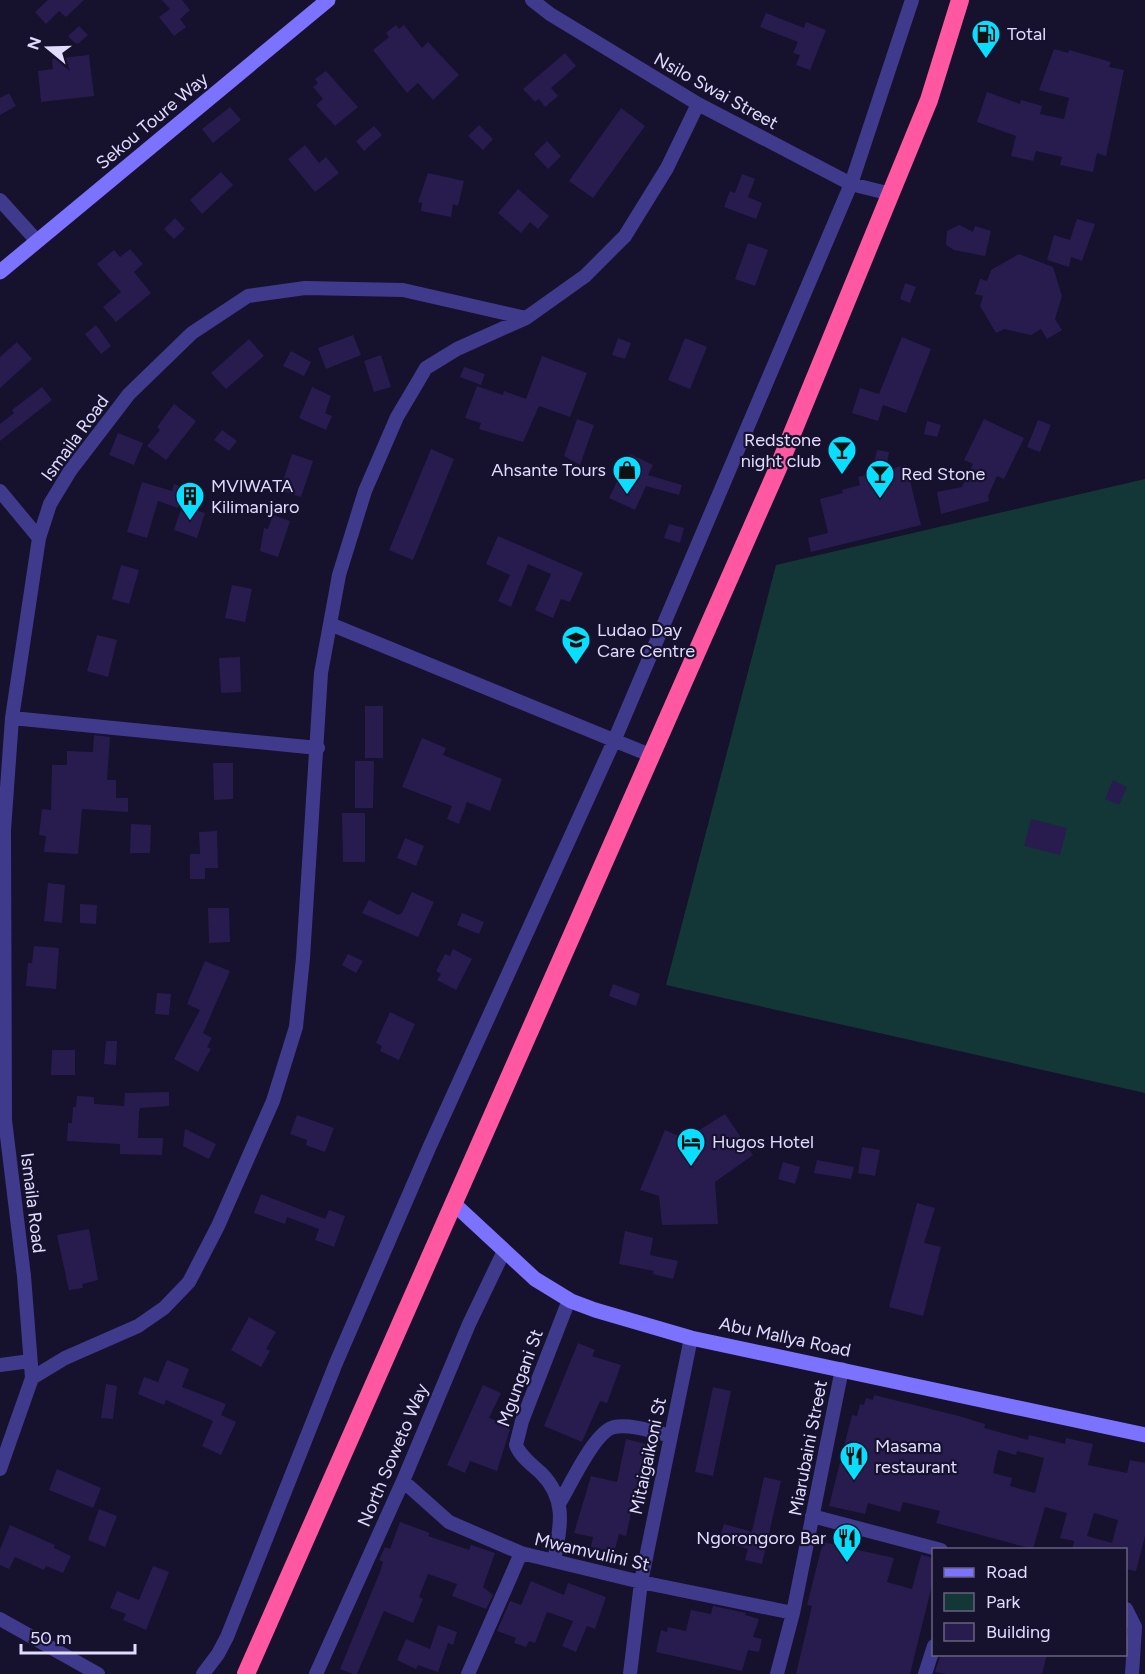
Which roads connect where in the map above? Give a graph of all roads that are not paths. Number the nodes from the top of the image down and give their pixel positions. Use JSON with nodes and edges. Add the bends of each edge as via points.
{"nodes":[{"id":1,"x":328,"y":0,"type":"edge"},
{"id":2,"x":532,"y":0,"type":"edge"},
{"id":3,"x":912,"y":0,"type":"edge"},
{"id":4,"x":960,"y":0,"type":"edge"},
{"id":5,"x":698,"y":104,"type":"junction"},
{"id":6,"x":851,"y":184,"type":"junction"},
{"id":7,"x":891,"y":194,"type":"junction"},
{"id":8,"x":0,"y":200,"type":"edge"},
{"id":9,"x":37,"y":241,"type":"junction"},
{"id":10,"x":0,"y":272,"type":"edge"},
{"id":11,"x":526,"y":318,"type":"junction"},
{"id":12,"x":0,"y":491,"type":"edge"},
{"id":13,"x":39,"y":538,"type":"junction"},
{"id":14,"x":330,"y":624,"type":"junction"},
{"id":15,"x":12,"y":718,"type":"junction"},
{"id":16,"x":614,"y":741,"type":"junction"},
{"id":17,"x":318,"y":748,"type":"junction"},
{"id":18,"x":650,"y":755,"type":"junction"},
{"id":19,"x":2,"y":925,"type":"edge"},
{"id":20,"x":3,"y":1120,"type":"edge"},
{"id":21,"x":453,"y":1203,"type":"junction"},
{"id":22,"x":504,"y":1251,"type":"junction"},
{"id":23,"x":569,"y":1300,"type":"junction"},
{"id":24,"x":691,"y":1338,"type":"junction"},
{"id":25,"x":30,"y":1361,"type":"junction"},
{"id":26,"x":0,"y":1365,"type":"edge"},
{"id":27,"x":842,"y":1369,"type":"junction"},
{"id":28,"x":32,"y":1378,"type":"junction"},
{"id":29,"x":1145,"y":1435,"type":"edge"},
{"id":30,"x":671,"y":1436,"type":"junction"},
{"id":31,"x":0,"y":1469,"type":"edge"},
{"id":32,"x":403,"y":1481,"type":"junction"},
{"id":33,"x":560,"y":1503,"type":"junction"},
{"id":34,"x":813,"y":1516,"type":"junction"},
{"id":35,"x":933,"y":1548,"type":"edge"},
{"id":36,"x":521,"y":1553,"type":"junction"},
{"id":37,"x":554,"y":1562,"type":"junction"},
{"id":38,"x":641,"y":1582,"type":"junction"},
{"id":39,"x":793,"y":1613,"type":"junction"},
{"id":40,"x":1127,"y":1613,"type":"edge"},
{"id":41,"x":0,"y":1619,"type":"edge"},
{"id":42,"x":932,"y":1650,"type":"edge"},
{"id":43,"x":98,"y":1674,"type":"edge"},
{"id":44,"x":203,"y":1674,"type":"edge"},
{"id":45,"x":246,"y":1674,"type":"edge"},
{"id":46,"x":315,"y":1674,"type":"edge"},
{"id":47,"x":468,"y":1674,"type":"edge"},
{"id":48,"x":630,"y":1674,"type":"edge"},
{"id":49,"x":777,"y":1674,"type":"edge"},
{"id":50,"x":925,"y":1674,"type":"edge"},
{"id":51,"x":1132,"y":1674,"type":"edge"}],
"edges":[{"from":1,"to":9,"type":"main road","name":"Sekou Toure Way"},
{"from":2,"to":5,"type":"street","name":"Nsilo Swai Street"},
{"from":3,"to":6,"type":"street"},
{"from":4,"to":7,"type":"highway","via":[[929,100]]},
{"from":5,"to":6,"type":"street","name":"Nsilo Swai Street"},
{"from":5,"to":11,"type":"street","via":[[668,168],[625,236],[585,276]]},
{"from":6,"to":7,"type":"street","name":"Nsilo Swai Street"},
{"from":6,"to":16,"type":"street"},
{"from":7,"to":18,"type":"highway","via":[[778,468]]},
{"from":8,"to":9,"type":"street"},
{"from":9,"to":10,"type":"main road","name":"Sekou Toure Way"},
{"from":11,"to":13,"type":"street","name":"Ismaila Road","via":[[403,290],[305,288],[248,296],[192,333],[129,394],[70,471],[50,504]]},
{"from":11,"to":14,"type":"street","via":[[457,349],[426,368],[398,417],[366,491],[339,575]]},
{"from":12,"to":13,"type":"street"},
{"from":13,"to":15,"type":"street","name":"Ismaila Road"},
{"from":14,"to":16,"type":"street"},
{"from":14,"to":17,"type":"street","via":[[321,673]]},
{"from":15,"to":17,"type":"street"},
{"from":15,"to":19,"type":"street","name":"Ismaila Road"},
{"from":16,"to":18,"type":"street"},
{"from":16,"to":44,"type":"street","via":[[336,1363],[227,1637]]},
{"from":17,"to":28,"type":"street","via":[[296,1027],[273,1101],[218,1226],[189,1282],[164,1308],[138,1326]]},
{"from":18,"to":21,"type":"highway"},
{"from":19,"to":20,"type":"street","name":"Ismaila Road"},
{"from":20,"to":25,"type":"street","name":"Ismaila Road","via":[[24,1276]]},
{"from":21,"to":22,"type":"main road","name":"Abu Mallya Road"},
{"from":21,"to":45,"type":"highway"},
{"from":22,"to":23,"type":"main road","name":"Abu Mallya Road","via":[[535,1279]]},
{"from":22,"to":32,"type":"street","name":"North Soweto Way"},
{"from":23,"to":24,"type":"main road","name":"Abu Mallya Road"},
{"from":23,"to":33,"type":"street","name":"Mgungani St","via":[[516,1445],[552,1485]]},
{"from":24,"to":27,"type":"main road","name":"Abu Mallya Road"},
{"from":24,"to":30,"type":"street","name":"Mitaigaikoni St"},
{"from":25,"to":26,"type":"street"},
{"from":25,"to":28,"type":"street","name":"Ismaila Road"},
{"from":27,"to":29,"type":"main road","name":"Abu Mallya Road"},
{"from":27,"to":34,"type":"street","name":"Miarubaini Street"},
{"from":28,"to":31,"type":"street","name":"Ismaila Road"},
{"from":30,"to":33,"type":"street","via":[[627,1427],[605,1431],[595,1440]]},
{"from":30,"to":38,"type":"street","name":"Mitaigaikoni St"},
{"from":32,"to":36,"type":"street","name":"Mwamvulini St","via":[[449,1522]]},
{"from":32,"to":46,"type":"street","name":"North Soweto Way"},
{"from":33,"to":37,"type":"street"},
{"from":34,"to":35,"type":"street"},
{"from":34,"to":39,"type":"street","name":"Miarubaini Street"},
{"from":36,"to":37,"type":"street","name":"Mwamvulini St"},
{"from":36,"to":47,"type":"street"},
{"from":37,"to":38,"type":"street","name":"Mwamvulini St"},
{"from":38,"to":39,"type":"street","name":"Mwamvulini St"},
{"from":38,"to":48,"type":"street","name":"Mitaigaikoni St"},
{"from":39,"to":49,"type":"street","name":"Miarubaini Street"},
{"from":40,"to":51,"type":"street","via":[[1135,1627]]},
{"from":41,"to":43,"type":"street"},
{"from":42,"to":50,"type":"street"}]}
